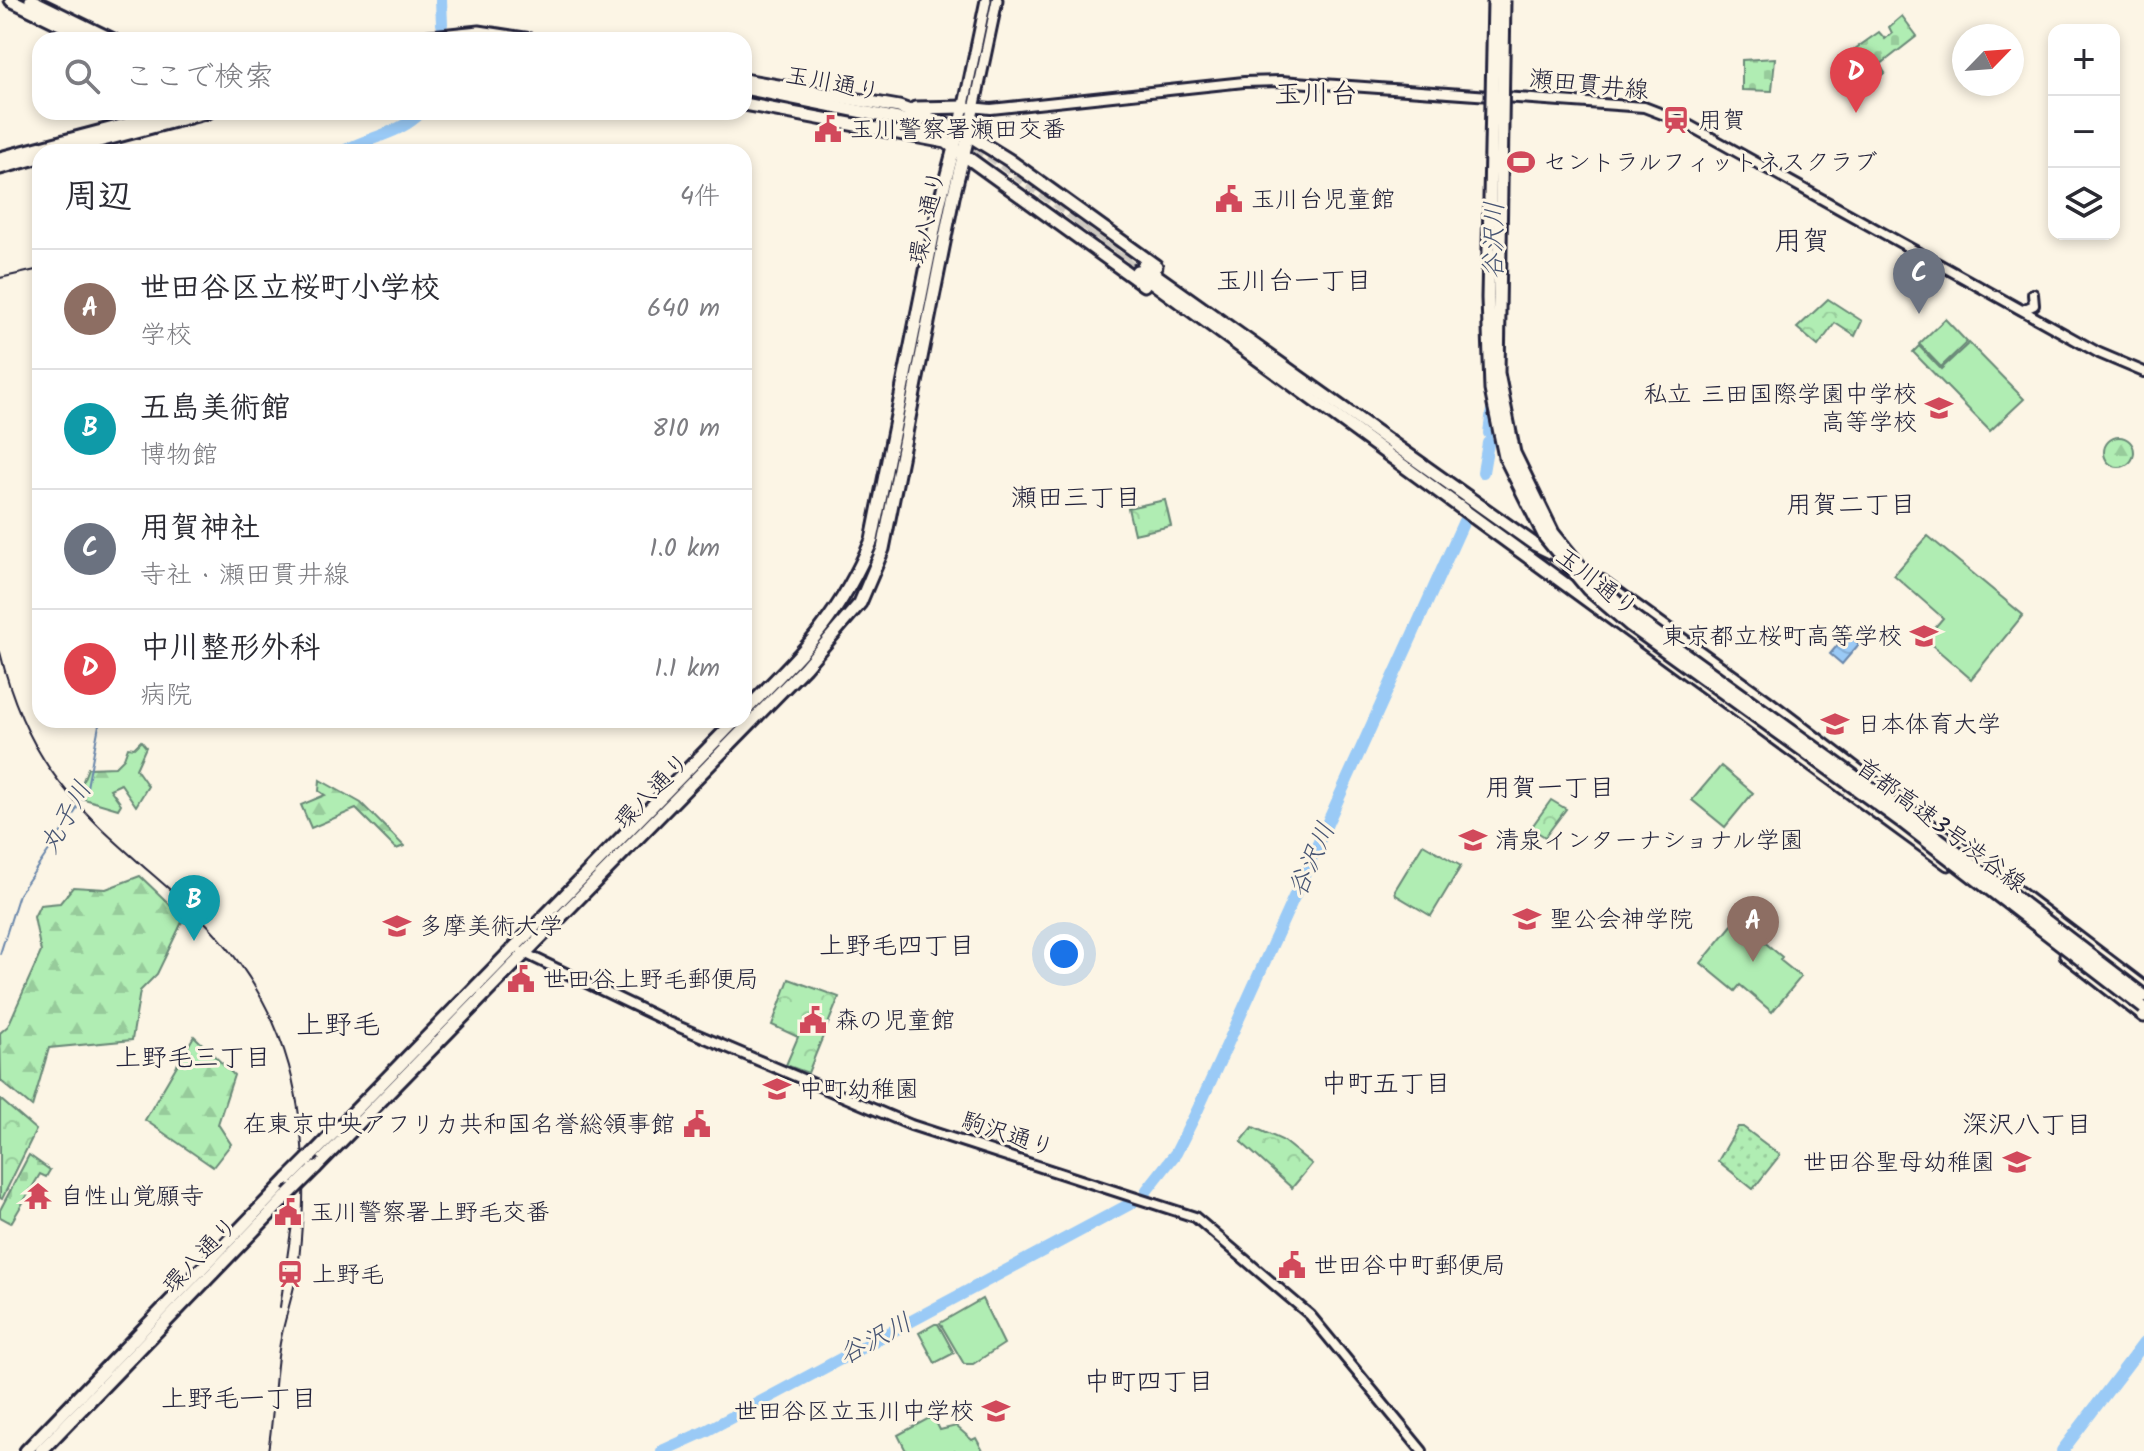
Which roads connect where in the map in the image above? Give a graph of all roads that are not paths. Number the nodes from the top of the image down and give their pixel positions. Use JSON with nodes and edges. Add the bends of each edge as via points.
{"nodes":[{"id":1,"x":11,"y":0,"type":"edge"},
{"id":2,"x":31,"y":0,"type":"edge"},
{"id":3,"x":986,"y":0,"type":"edge"},
{"id":4,"x":997,"y":0,"type":"edge"},
{"id":5,"x":1494,"y":0,"type":"edge"},
{"id":6,"x":1504,"y":0,"type":"edge"},
{"id":7,"x":77,"y":32,"type":"edge"},
{"id":8,"x":97,"y":32,"type":"edge"},
{"id":9,"x":752,"y":81,"type":"edge"},
{"id":10,"x":752,"y":90,"type":"edge"},
{"id":11,"x":752,"y":97,"type":"edge"},
{"id":12,"x":752,"y":105,"type":"edge"},
{"id":13,"x":899,"y":107,"type":"junction"},
{"id":14,"x":971,"y":107,"type":"junction"},
{"id":15,"x":144,"y":120,"type":"edge"},
{"id":16,"x":178,"y":120,"type":"edge"},
{"id":17,"x":913,"y":124,"type":"junction"},
{"id":18,"x":964,"y":131,"type":"junction"},
{"id":19,"x":53,"y":144,"type":"edge"},
{"id":20,"x":88,"y":144,"type":"edge"},
{"id":21,"x":32,"y":150,"type":"edge"},
{"id":22,"x":958,"y":150,"type":"junction"},
{"id":23,"x":0,"y":158,"type":"edge"},
{"id":24,"x":32,"y":159,"type":"edge"},
{"id":25,"x":1009,"y":160,"type":"junction"},
{"id":26,"x":979,"y":165,"type":"junction"},
{"id":27,"x":0,"y":168,"type":"edge"},
{"id":28,"x":958,"y":175,"type":"junction"},
{"id":29,"x":997,"y":178,"type":"junction"},
{"id":30,"x":1140,"y":269,"type":"tunnel mouth"},
{"id":31,"x":2033,"y":294,"type":"dead end"},
{"id":32,"x":2025,"y":309,"type":"junction"},
{"id":33,"x":1206,"y":317,"type":"junction"},
{"id":34,"x":2144,"y":372,"type":"edge"},
{"id":35,"x":752,"y":703,"type":"edge"},
{"id":36,"x":752,"y":712,"type":"edge"},
{"id":37,"x":736,"y":728,"type":"edge"},
{"id":38,"x":519,"y":950,"type":"junction"},
{"id":39,"x":2144,"y":988,"type":"edge"},
{"id":40,"x":2144,"y":996,"type":"edge"},
{"id":41,"x":2144,"y":1008,"type":"edge"},
{"id":42,"x":2144,"y":1016,"type":"edge"},
{"id":43,"x":26,"y":1451,"type":"edge"},
{"id":44,"x":41,"y":1451,"type":"edge"},
{"id":45,"x":1422,"y":1451,"type":"edge"}],
"edges":[{"from":1,"to":7,"type":"highway"},
{"from":2,"to":8,"type":"highway"},
{"from":3,"to":14,"type":"main road","name":"環八通り"},
{"from":4,"to":14,"type":"main road","name":"環八通り"},
{"from":5,"to":41,"type":"highway","name":"首都高速3号渋谷線","bridge":true,"via":[[1487,311],[1491,390],[1505,457],[1545,537],[1588,589],[1630,625],[1901,821]]},
{"from":6,"to":40,"type":"highway","name":"首都高速3号渋谷線","bridge":true,"via":[[1498,373],[1514,453],[1553,533],[1583,570],[1635,618],[1905,813]]},
{"from":9,"to":13,"type":"highway"},
{"from":10,"to":17,"type":"highway","name":"玉川通り"},
{"from":11,"to":17,"type":"highway","name":"玉川通り"},
{"from":12,"to":17,"type":"highway"},
{"from":13,"to":14,"type":"highway"},
{"from":13,"to":17,"type":"highway"},
{"from":14,"to":18,"type":"main road","name":"環八通り"},
{"from":14,"to":32,"type":"main road","name":"瀬田貫井線","via":[[1281,81],[1644,107],[1683,122]]},
{"from":15,"to":19,"type":"highway"},
{"from":16,"to":20,"type":"highway"},
{"from":17,"to":18,"type":"highway"},
{"from":17,"to":22,"type":"highway"},
{"from":18,"to":22,"type":"highway","name":"環八通り"},
{"from":18,"to":25,"type":"highway"},
{"from":21,"to":23,"type":"highway"},
{"from":22,"to":26,"type":"highway"},
{"from":22,"to":28,"type":"highway","name":"環八通り"},
{"from":22,"to":35,"type":"highway","name":"環八通り","via":[[872,540],[834,616]]},
{"from":24,"to":27,"type":"highway"},
{"from":25,"to":29,"type":"highway","via":[[997,164]]},
{"from":25,"to":33,"type":"highway","via":[[1165,273]]},
{"from":26,"to":28,"type":"highway","via":[[967,166]]},
{"from":26,"to":29,"type":"highway"},
{"from":28,"to":36,"type":"highway","name":"環八通り","via":[[879,560],[850,617]]},
{"from":29,"to":33,"type":"highway","via":[[1187,316]]},
{"from":30,"to":33,"type":"highway","name":"玉川通り"},
{"from":31,"to":32,"type":"main road","via":[[2034,305]]},
{"from":32,"to":34,"type":"main road","name":"瀬田貫井線","via":[[2099,353]]},
{"from":33,"to":39,"type":"highway","name":"玉川通り","via":[[1534,544],[1579,565]]},
{"from":33,"to":42,"type":"highway","name":"玉川通り","via":[[1671,665],[1938,856]]},
{"from":37,"to":38,"type":"highway","name":"環八通り"},
{"from":38,"to":43,"type":"highway","name":"環八通り","bridge":true,"via":[[288,1179]]},
{"from":38,"to":44,"type":"highway","name":"環八通り","bridge":true},
{"from":38,"to":45,"type":"main road","name":"駒沢通り","via":[[670,1023],[911,1125],[1195,1217],[1310,1315]]}]}
